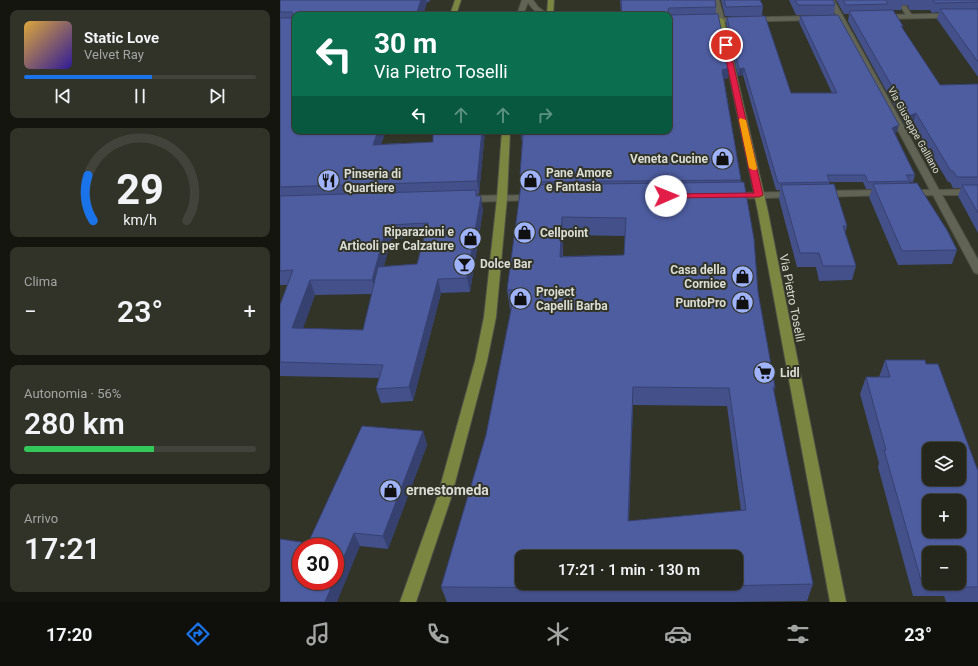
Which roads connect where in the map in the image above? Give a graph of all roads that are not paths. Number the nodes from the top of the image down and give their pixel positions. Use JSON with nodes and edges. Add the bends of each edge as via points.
{"nodes":[{"id":1,"x":458,"y":0,"type":"edge"},
{"id":2,"x":525,"y":0,"type":"edge"},
{"id":3,"x":530,"y":0,"type":"edge"},
{"id":4,"x":551,"y":0,"type":"edge"},
{"id":5,"x":716,"y":0,"type":"edge"},
{"id":6,"x":832,"y":0,"type":"edge"},
{"id":7,"x":904,"y":7,"type":"dead end"},
{"id":8,"x":454,"y":12,"type":"edge"},
{"id":9,"x":521,"y":12,"type":"edge"},
{"id":10,"x":541,"y":12,"type":"edge"},
{"id":11,"x":550,"y":12,"type":"edge"},
{"id":12,"x":978,"y":15,"type":"edge"},
{"id":13,"x":872,"y":17,"type":"edge"},
{"id":14,"x":910,"y":17,"type":"junction"},
{"id":15,"x":844,"y":18,"type":"junction"},
{"id":16,"x":721,"y":20,"type":"junction"},
{"id":17,"x":698,"y":21,"type":"edge"},
{"id":18,"x":506,"y":134,"type":"edge"},
{"id":19,"x":936,"y":192,"type":"junction"},
{"id":20,"x":978,"y":192,"type":"edge"},
{"id":21,"x":759,"y":195,"type":"junction"},
{"id":22,"x":720,"y":196,"type":"edge"},
{"id":23,"x":502,"y":198,"type":"junction"},
{"id":24,"x":542,"y":198,"type":"edge"},
{"id":25,"x":461,"y":200,"type":"edge"},
{"id":26,"x":978,"y":270,"type":"edge"},
{"id":27,"x":408,"y":602,"type":"edge"},
{"id":28,"x":838,"y":602,"type":"edge"}],
"edges":[{"from":1,"to":8,"type":"main road"},
{"from":2,"to":9,"type":"street"},
{"from":3,"to":10,"type":"street"},
{"from":4,"to":11,"type":"main road"},
{"from":5,"to":16,"type":"street","name":"Via Pietro Toselli"},
{"from":6,"to":15,"type":"street","name":"Via Giuseppe Galliano"},
{"from":7,"to":14,"type":"street"},
{"from":12,"to":14,"type":"street"},
{"from":13,"to":14,"type":"street"},
{"from":15,"to":16,"type":"street"},
{"from":15,"to":19,"type":"street","name":"Via Giuseppe Galliano"},
{"from":16,"to":17,"type":"main road"},
{"from":16,"to":21,"type":"main road","name":"Via Pietro Toselli"},
{"from":18,"to":23,"type":"main road"},
{"from":19,"to":20,"type":"street"},
{"from":19,"to":21,"type":"street"},
{"from":19,"to":26,"type":"street","name":"Via Giuseppe Galliano"},
{"from":21,"to":22,"type":"street"},
{"from":21,"to":28,"type":"main road","name":"Via Pietro Toselli"},
{"from":23,"to":24,"type":"street"},
{"from":23,"to":25,"type":"street"},
{"from":23,"to":27,"type":"main road","via":[[490,317],[481,361],[444,498]]}]}
